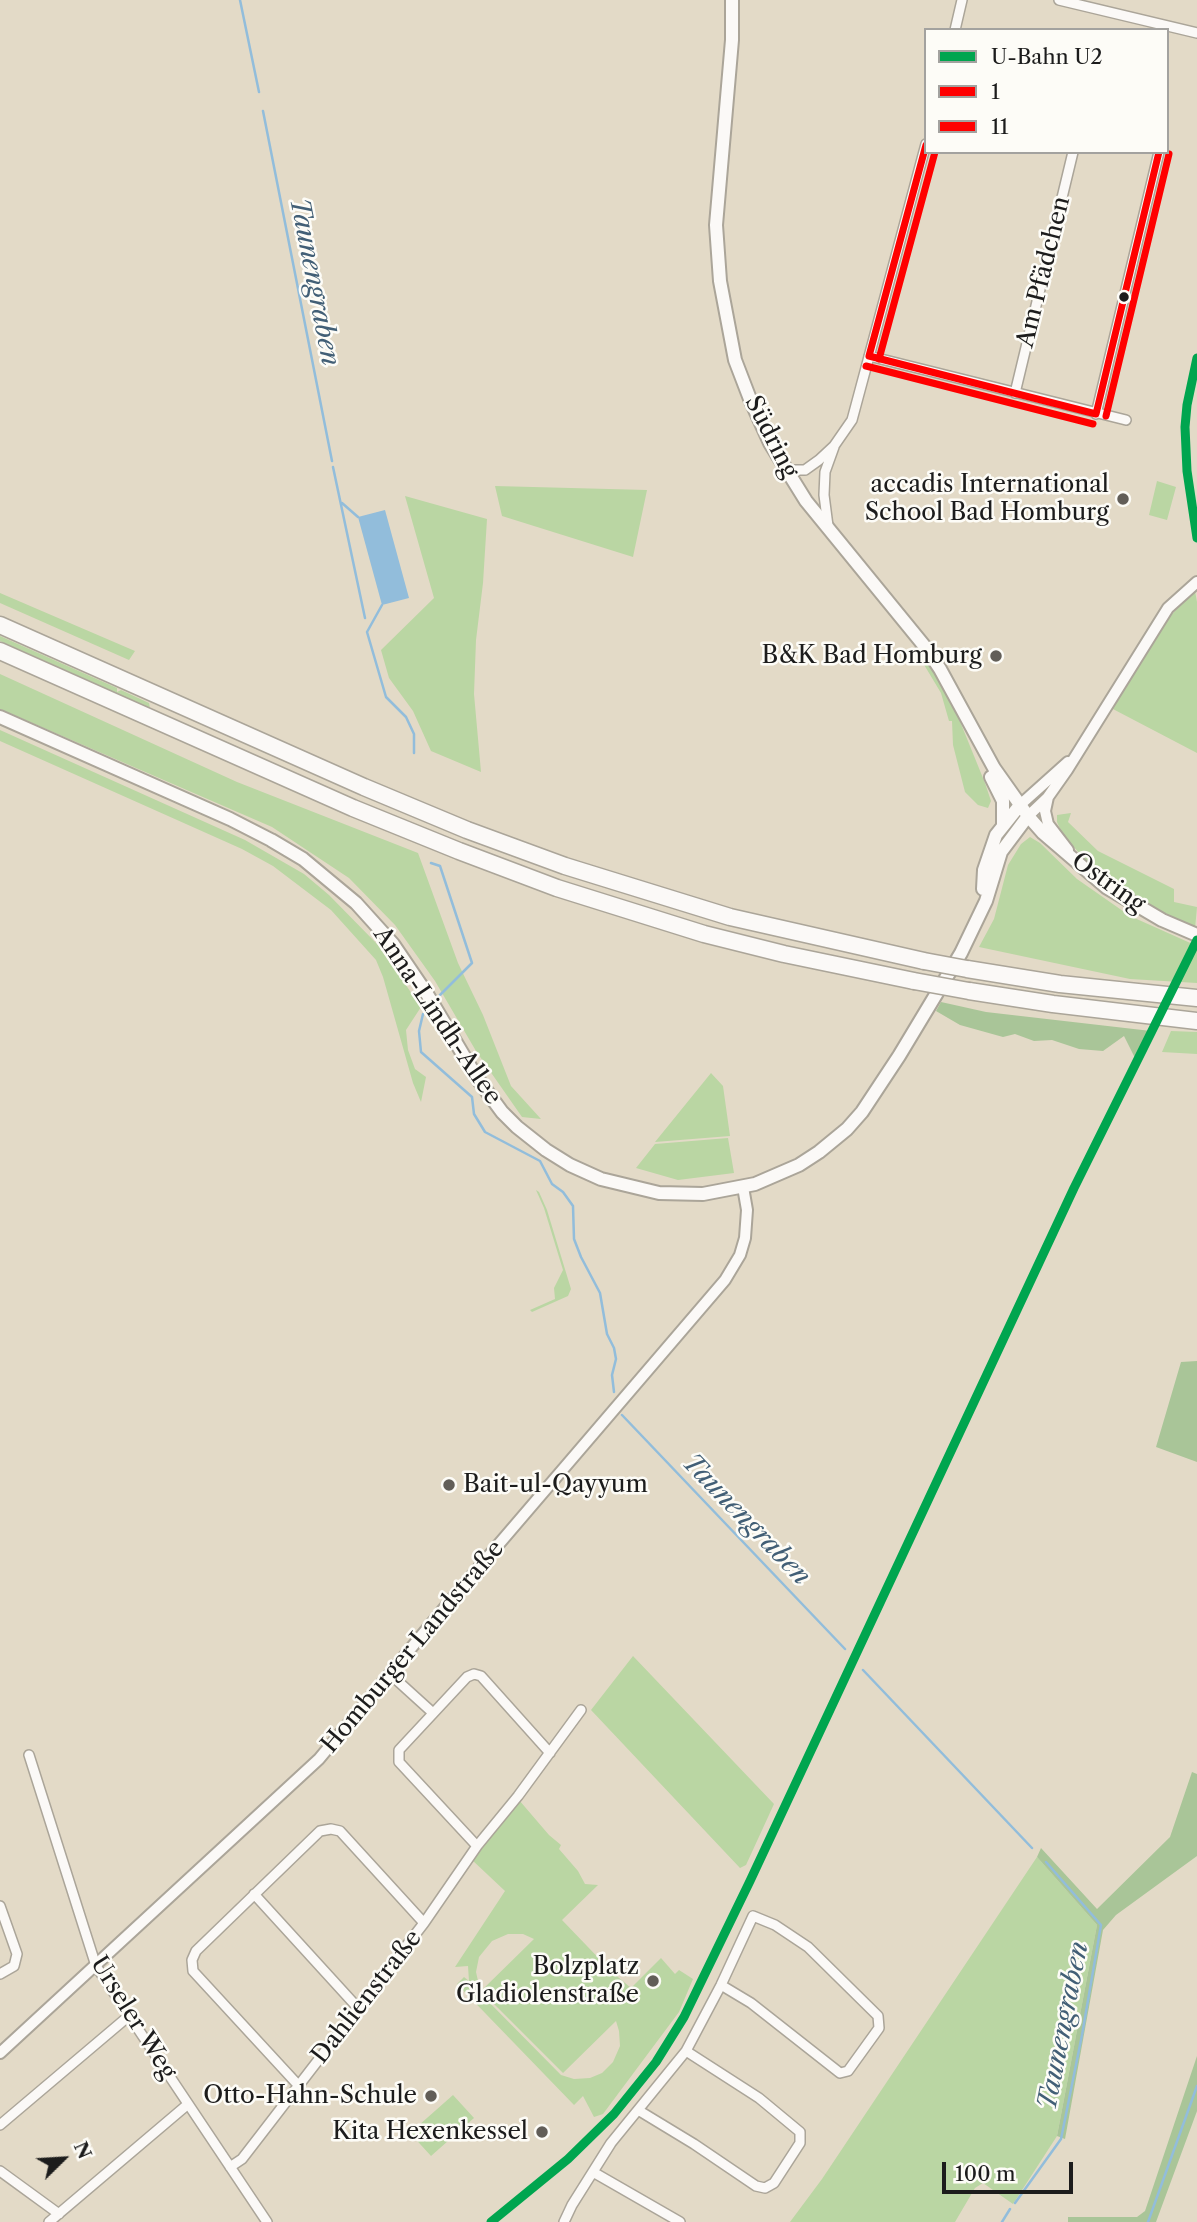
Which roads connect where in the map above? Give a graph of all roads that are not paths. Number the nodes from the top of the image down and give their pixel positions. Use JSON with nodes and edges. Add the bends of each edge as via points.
{"nodes":[{"id":1,"x":732,"y":0,"type":"edge"},
{"id":2,"x":962,"y":0,"type":"edge"},
{"id":3,"x":1059,"y":0,"type":"edge"},
{"id":4,"x":955,"y":28,"type":"edge"},
{"id":5,"x":1197,"y":33,"type":"edge"},
{"id":6,"x":924,"y":151,"type":"edge"},
{"id":7,"x":1073,"y":154,"type":"edge"},
{"id":8,"x":1159,"y":154,"type":"edge"},
{"id":9,"x":869,"y":356,"type":"junction"},
{"id":10,"x":1015,"y":393,"type":"junction"},
{"id":11,"x":1096,"y":414,"type":"junction"},
{"id":12,"x":1126,"y":421,"type":"dead end"},
{"id":13,"x":834,"y":446,"type":"junction"},
{"id":14,"x":786,"y":470,"type":"junction"},
{"id":15,"x":828,"y":529,"type":"junction"},
{"id":16,"x":1197,"y":582,"type":"edge"},
{"id":17,"x":0,"y":625,"type":"edge"},
{"id":18,"x":0,"y":651,"type":"edge"},
{"id":19,"x":0,"y":717,"type":"edge"},
{"id":20,"x":968,"y":722,"type":"junction"},
{"id":21,"x":1073,"y":758,"type":"junction"},
{"id":22,"x":1048,"y":797,"type":"junction"},
{"id":23,"x":1020,"y":805,"type":"junction"},
{"id":24,"x":1028,"y":816,"type":"junction"},
{"id":25,"x":1003,"y":824,"type":"junction"},
{"id":26,"x":1081,"y":868,"type":"junction"},
{"id":27,"x":981,"y":912,"type":"junction"},
{"id":28,"x":1194,"y":934,"type":"edge"},
{"id":29,"x":1194,"y":998,"type":"edge"},
{"id":30,"x":1191,"y":1021,"type":"edge"},
{"id":31,"x":743,"y":1187,"type":"junction"},
{"id":32,"x":390,"y":1674,"type":"junction"},
{"id":33,"x":581,"y":1710,"type":"dead end"},
{"id":34,"x":433,"y":1713,"type":"junction"},
{"id":35,"x":550,"y":1753,"type":"junction"},
{"id":36,"x":29,"y":1755,"type":"dead end"},
{"id":37,"x":477,"y":1846,"type":"junction"},
{"id":38,"x":254,"y":1894,"type":"junction"},
{"id":39,"x":0,"y":1906,"type":"edge"},
{"id":40,"x":424,"y":1923,"type":"junction"},
{"id":41,"x":96,"y":1966,"type":"junction"},
{"id":42,"x":0,"y":1974,"type":"edge"},
{"id":43,"x":721,"y":1985,"type":"junction"},
{"id":44,"x":358,"y":2008,"type":"junction"},
{"id":45,"x":130,"y":2015,"type":"junction"},
{"id":46,"x":686,"y":2051,"type":"junction"},
{"id":47,"x":0,"y":2053,"type":"edge"},
{"id":48,"x":299,"y":2085,"type":"junction"},
{"id":49,"x":187,"y":2105,"type":"junction"},
{"id":50,"x":638,"y":2110,"type":"junction"},
{"id":51,"x":0,"y":2125,"type":"edge"},
{"id":52,"x":230,"y":2168,"type":"junction"},
{"id":53,"x":0,"y":2171,"type":"edge"},
{"id":54,"x":593,"y":2172,"type":"junction"},
{"id":55,"x":59,"y":2214,"type":"junction"},
{"id":56,"x":49,"y":2222,"type":"edge"},
{"id":57,"x":267,"y":2222,"type":"edge"},
{"id":58,"x":564,"y":2222,"type":"edge"},
{"id":59,"x":680,"y":2222,"type":"edge"}],
"edges":[{"from":1,"to":14,"type":"main road","name":"Südring","via":[[716,225],[720,281],[735,360]]},
{"from":2,"to":4,"type":"street"},
{"from":3,"to":5,"type":"street"},
{"from":6,"to":9,"type":"street"},
{"from":7,"to":10,"type":"street","name":"Am Pfädchen"},
{"from":8,"to":11,"type":"street"},
{"from":9,"to":10,"type":"street"},
{"from":9,"to":13,"type":"street","via":[[852,420]]},
{"from":10,"to":11,"type":"street"},
{"from":11,"to":12,"type":"street"},
{"from":13,"to":14,"type":"street","via":[[805,470]]},
{"from":13,"to":15,"type":"street","via":[[824,484]]},
{"from":14,"to":15,"type":"main road","name":"Südring"},
{"from":15,"to":20,"type":"main road","name":"Südring","via":[[926,648]]},
{"from":16,"to":21,"type":"street","via":[[1168,608]]},
{"from":17,"to":29,"type":"highway","bridge":true,"via":[[364,787],[516,848],[649,893],[924,961],[1060,984]]},
{"from":18,"to":30,"type":"highway","bridge":true,"via":[[353,808],[557,888],[650,918],[914,981]]},
{"from":19,"to":31,"type":"main road","name":"Anna-Lindh-Allee","via":[[230,819],[320,872],[393,944],[491,1098],[545,1150],[601,1179],[645,1191],[695,1194]]},
{"from":20,"to":23,"type":"main road","name":"Südring"},
{"from":20,"to":25,"type":"main road","via":[[1003,801]]},
{"from":21,"to":22,"type":"street"},
{"from":21,"to":23,"type":"street"},
{"from":22,"to":24,"type":"street"},
{"from":22,"to":26,"type":"street","via":[[1048,824]]},
{"from":23,"to":24,"type":"main road","name":"Ostring"},
{"from":23,"to":25,"type":"main road"},
{"from":24,"to":26,"type":"main road","name":"Ostring"},
{"from":24,"to":27,"type":"main road","via":[[1001,852]]},
{"from":25,"to":27,"type":"main road","via":[[988,857]]},
{"from":26,"to":28,"type":"main road","name":"Ostring","via":[[1133,905]]},
{"from":27,"to":31,"type":"main road","name":"Anna-Lindh-Allee","via":[[961,953],[862,1112],[799,1165]]},
{"from":31,"to":32,"type":"street","name":"Homburger Landstraße","via":[[745,1238],[725,1280]]},
{"from":32,"to":34,"type":"street"},
{"from":32,"to":41,"type":"street","name":"Homburger Landstraße","via":[[319,1759]]},
{"from":33,"to":35,"type":"street","name":"Dahlienstraße"},
{"from":34,"to":35,"type":"street","via":[[467,1676],[481,1676]]},
{"from":34,"to":37,"type":"street","via":[[399,1750],[398,1762]]},
{"from":35,"to":37,"type":"street","name":"Dahlienstraße"},
{"from":36,"to":41,"type":"street","name":"Urseler Weg"},
{"from":37,"to":40,"type":"street","name":"Dahlienstraße"},
{"from":38,"to":40,"type":"street","via":[[320,1831],[331,1829],[340,1832]]},
{"from":38,"to":44,"type":"street"},
{"from":38,"to":48,"type":"street","via":[[196,1951],[193,1971]]},
{"from":39,"to":42,"type":"street","via":[[18,1954],[14,1966]]},
{"from":40,"to":44,"type":"street","name":"Dahlienstraße"},
{"from":41,"to":45,"type":"street","name":"Urseler Weg"},
{"from":41,"to":47,"type":"street","name":"Homburger Landstraße"},
{"from":43,"to":43,"type":"street","via":[[753,1916],[808,1947],[878,2016],[879,2028],[848,2071],[840,2073]]},
{"from":43,"to":46,"type":"street"},
{"from":44,"to":48,"type":"street","name":"Dahlienstraße"},
{"from":45,"to":49,"type":"street","name":"Urseler Weg"},
{"from":45,"to":51,"type":"street"},
{"from":46,"to":50,"type":"street"},
{"from":46,"to":50,"type":"street","via":[[759,2098],[800,2132],[800,2143],[774,2183],[756,2186]]},
{"from":48,"to":52,"type":"street","name":"Dahlienstraße"},
{"from":49,"to":52,"type":"street","name":"Urseler Weg"},
{"from":49,"to":55,"type":"street"},
{"from":50,"to":54,"type":"street"},
{"from":52,"to":57,"type":"street","name":"Urseler Weg"},
{"from":53,"to":55,"type":"street"},
{"from":54,"to":58,"type":"street"},
{"from":54,"to":59,"type":"street"},
{"from":55,"to":56,"type":"street"}]}
